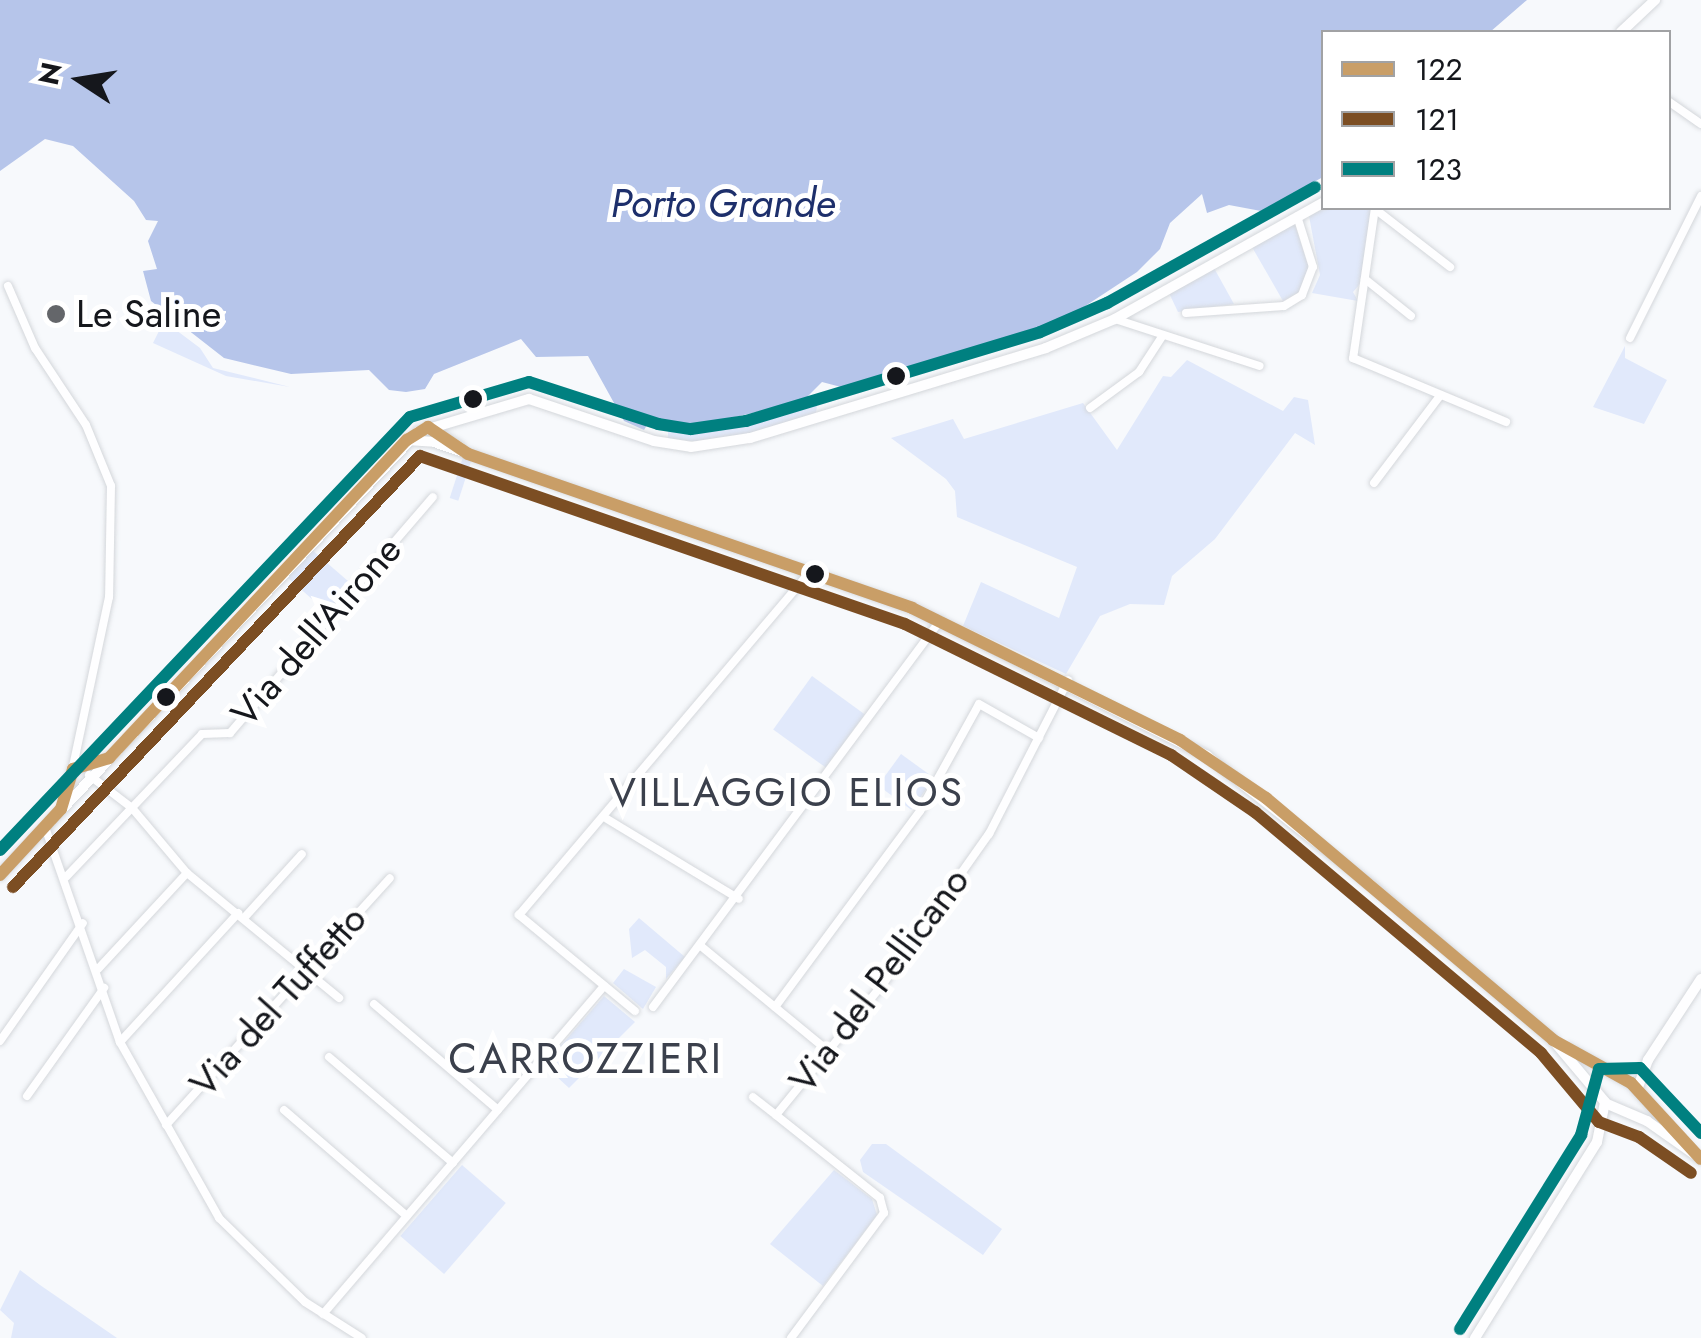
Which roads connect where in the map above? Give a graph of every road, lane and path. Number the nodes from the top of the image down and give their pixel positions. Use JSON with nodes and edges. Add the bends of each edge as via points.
{"nodes":[{"id":1,"x":1654,"y":0,"type":"edge"},
{"id":2,"x":1623,"y":30,"type":"edge"},
{"id":3,"x":1671,"y":103,"type":"edge"},
{"id":4,"x":1701,"y":124,"type":"edge"},
{"id":5,"x":1701,"y":196,"type":"edge"},
{"id":6,"x":1321,"y":204,"type":"edge"},
{"id":7,"x":1375,"y":210,"type":"edge"},
{"id":8,"x":1378,"y":210,"type":"edge"},
{"id":9,"x":1297,"y":216,"type":"junction"},
{"id":10,"x":1450,"y":267,"type":"dead end"},
{"id":11,"x":1365,"y":279,"type":"junction"},
{"id":12,"x":8,"y":286,"type":"dead end"},
{"id":13,"x":1186,"y":314,"type":"dead end"},
{"id":14,"x":1411,"y":316,"type":"dead end"},
{"id":15,"x":1115,"y":318,"type":"junction"},
{"id":16,"x":1163,"y":335,"type":"junction"},
{"id":17,"x":1630,"y":338,"type":"dead end"},
{"id":18,"x":1260,"y":366,"type":"dead end"},
{"id":19,"x":1439,"y":398,"type":"junction"},
{"id":20,"x":1090,"y":408,"type":"dead end"},
{"id":21,"x":452,"y":418,"type":"junction"},
{"id":22,"x":1506,"y":422,"type":"dead end"},
{"id":23,"x":428,"y":427,"type":"junction"},
{"id":24,"x":406,"y":440,"type":"junction"},
{"id":25,"x":434,"y":442,"type":"junction"},
{"id":26,"x":454,"y":442,"type":"junction"},
{"id":27,"x":468,"y":454,"type":"junction"},
{"id":28,"x":1374,"y":483,"type":"dead end"},
{"id":29,"x":434,"y":497,"type":"dead end"},
{"id":30,"x":812,"y":569,"type":"junction"},
{"id":31,"x":940,"y":620,"type":"junction"},
{"id":32,"x":1068,"y":680,"type":"junction"},
{"id":33,"x":1039,"y":738,"type":"junction"},
{"id":34,"x":82,"y":774,"type":"junction"},
{"id":35,"x":132,"y":808,"type":"junction"},
{"id":36,"x":606,"y":819,"type":"junction"},
{"id":37,"x":45,"y":827,"type":"junction"},
{"id":38,"x":302,"y":854,"type":"dead end"},
{"id":39,"x":187,"y":872,"type":"junction"},
{"id":40,"x":0,"y":874,"type":"edge"},
{"id":41,"x":66,"y":876,"type":"junction"},
{"id":42,"x":390,"y":878,"type":"dead end"},
{"id":43,"x":739,"y":899,"type":"junction"},
{"id":44,"x":241,"y":915,"type":"junction"},
{"id":45,"x":83,"y":924,"type":"junction"},
{"id":46,"x":702,"y":947,"type":"junction"},
{"id":47,"x":98,"y":969,"type":"junction"},
{"id":48,"x":307,"y":970,"type":"junction"},
{"id":49,"x":1701,"y":980,"type":"edge"},
{"id":50,"x":604,"y":986,"type":"junction"},
{"id":51,"x":104,"y":988,"type":"junction"},
{"id":52,"x":339,"y":998,"type":"dead end"},
{"id":53,"x":374,"y":1004,"type":"dead end"},
{"id":54,"x":653,"y":1007,"type":"dead end"},
{"id":55,"x":775,"y":1007,"type":"junction"},
{"id":56,"x":634,"y":1011,"type":"dead end"},
{"id":57,"x":1553,"y":1040,"type":"junction"},
{"id":58,"x":0,"y":1042,"type":"edge"},
{"id":59,"x":120,"y":1042,"type":"junction"},
{"id":60,"x":828,"y":1051,"type":"junction"},
{"id":61,"x":329,"y":1058,"type":"dead end"},
{"id":62,"x":1648,"y":1060,"type":"junction"},
{"id":63,"x":1621,"y":1079,"type":"junction"},
{"id":64,"x":1637,"y":1091,"type":"junction"},
{"id":65,"x":28,"y":1096,"type":"dead end"},
{"id":66,"x":753,"y":1097,"type":"dead end"},
{"id":67,"x":1605,"y":1101,"type":"junction"},
{"id":68,"x":284,"y":1110,"type":"dead end"},
{"id":69,"x":498,"y":1110,"type":"junction"},
{"id":70,"x":1624,"y":1113,"type":"junction"},
{"id":71,"x":776,"y":1115,"type":"junction"},
{"id":72,"x":166,"y":1125,"type":"junction"},
{"id":73,"x":1596,"y":1142,"type":"junction"},
{"id":74,"x":1696,"y":1155,"type":"edge"},
{"id":75,"x":452,"y":1163,"type":"junction"},
{"id":76,"x":408,"y":1216,"type":"junction"},
{"id":77,"x":323,"y":1314,"type":"junction"},
{"id":78,"x":362,"y":1338,"type":"edge"},
{"id":79,"x":790,"y":1338,"type":"edge"},
{"id":80,"x":1475,"y":1338,"type":"edge"}],
"edges":[{"from":1,"to":2,"type":"street"},
{"from":3,"to":4,"type":"street"},
{"from":5,"to":17,"type":"street"},
{"from":6,"to":9,"type":"street"},
{"from":7,"to":11,"type":"street"},
{"from":8,"to":10,"type":"street"},
{"from":9,"to":13,"type":"street","via":[[1312,267],[1302,295],[1284,306]]},
{"from":9,"to":15,"type":"street"},
{"from":11,"to":14,"type":"street"},
{"from":11,"to":19,"type":"street","via":[[1348,357]]},
{"from":12,"to":34,"type":"street","via":[[35,348],[86,425],[111,486],[109,597],[76,744]]},
{"from":15,"to":16,"type":"street"},
{"from":15,"to":21,"type":"street","via":[[1046,348],[719,445],[654,441],[537,399]]},
{"from":16,"to":18,"type":"street"},
{"from":16,"to":20,"type":"street","via":[[1139,372]]},
{"from":19,"to":22,"type":"street"},
{"from":19,"to":28,"type":"street"},
{"from":21,"to":23,"type":"street"},
{"from":21,"to":26,"type":"street"},
{"from":23,"to":24,"type":"street"},
{"from":23,"to":25,"type":"street"},
{"from":23,"to":26,"type":"street"},
{"from":24,"to":25,"type":"street"},
{"from":24,"to":34,"type":"street","via":[[109,758]]},
{"from":25,"to":27,"type":"street"},
{"from":26,"to":27,"type":"street"},
{"from":27,"to":30,"type":"street"},
{"from":29,"to":35,"type":"street","name":"Via dell'Airone","via":[[230,733],[202,734]]},
{"from":30,"to":31,"type":"street"},
{"from":30,"to":36,"type":"street"},
{"from":31,"to":32,"type":"street"},
{"from":31,"to":43,"type":"street"},
{"from":32,"to":33,"type":"street","name":"Via del Pellicano"},
{"from":32,"to":57,"type":"street","via":[[1207,756],[1266,798]]},
{"from":33,"to":55,"type":"street","via":[[980,704],[920,811]]},
{"from":33,"to":60,"type":"street","name":"Via del Pellicano","via":[[989,834]]},
{"from":34,"to":35,"type":"street"},
{"from":34,"to":37,"type":"street"},
{"from":35,"to":39,"type":"street"},
{"from":35,"to":41,"type":"street","name":"Via dell'Airone"},
{"from":36,"to":43,"type":"street"},
{"from":36,"to":50,"type":"street","via":[[519,915]]},
{"from":37,"to":40,"type":"street"},
{"from":37,"to":41,"type":"street"},
{"from":38,"to":44,"type":"street"},
{"from":39,"to":44,"type":"street"},
{"from":39,"to":47,"type":"street"},
{"from":41,"to":45,"type":"street"},
{"from":42,"to":48,"type":"street","name":"Via del Tuffetto"},
{"from":43,"to":46,"type":"street"},
{"from":44,"to":48,"type":"street"},
{"from":44,"to":59,"type":"street"},
{"from":45,"to":47,"type":"street"},
{"from":45,"to":58,"type":"street"},
{"from":46,"to":54,"type":"street"},
{"from":46,"to":55,"type":"street"},
{"from":47,"to":51,"type":"street"},
{"from":48,"to":52,"type":"street"},
{"from":48,"to":72,"type":"street","name":"Via del Tuffetto"},
{"from":49,"to":62,"type":"street"},
{"from":50,"to":56,"type":"street"},
{"from":50,"to":69,"type":"street"},
{"from":51,"to":59,"type":"street"},
{"from":51,"to":65,"type":"street"},
{"from":53,"to":69,"type":"street"},
{"from":55,"to":60,"type":"street"},
{"from":57,"to":63,"type":"street"},
{"from":57,"to":67,"type":"street"},
{"from":59,"to":72,"type":"street"},
{"from":60,"to":71,"type":"street","name":"Via del Pellicano"},
{"from":61,"to":75,"type":"street"},
{"from":62,"to":63,"type":"street"},
{"from":62,"to":64,"type":"street"},
{"from":63,"to":64,"type":"street"},
{"from":63,"to":67,"type":"street","via":[[1608,1086]]},
{"from":64,"to":70,"type":"street","via":[[1636,1104]]},
{"from":64,"to":74,"type":"street"},
{"from":66,"to":71,"type":"street"},
{"from":67,"to":70,"type":"street"},
{"from":67,"to":73,"type":"street"},
{"from":68,"to":76,"type":"street"},
{"from":69,"to":75,"type":"street"},
{"from":70,"to":73,"type":"street"},
{"from":70,"to":74,"type":"street"},
{"from":71,"to":79,"type":"street","name":"Via del Pellicano","via":[[874,1192],[884,1213]]},
{"from":72,"to":77,"type":"street","via":[[228,1228]]},
{"from":73,"to":80,"type":"street"},
{"from":75,"to":76,"type":"street"},
{"from":76,"to":77,"type":"street"},
{"from":77,"to":78,"type":"street"}]}
